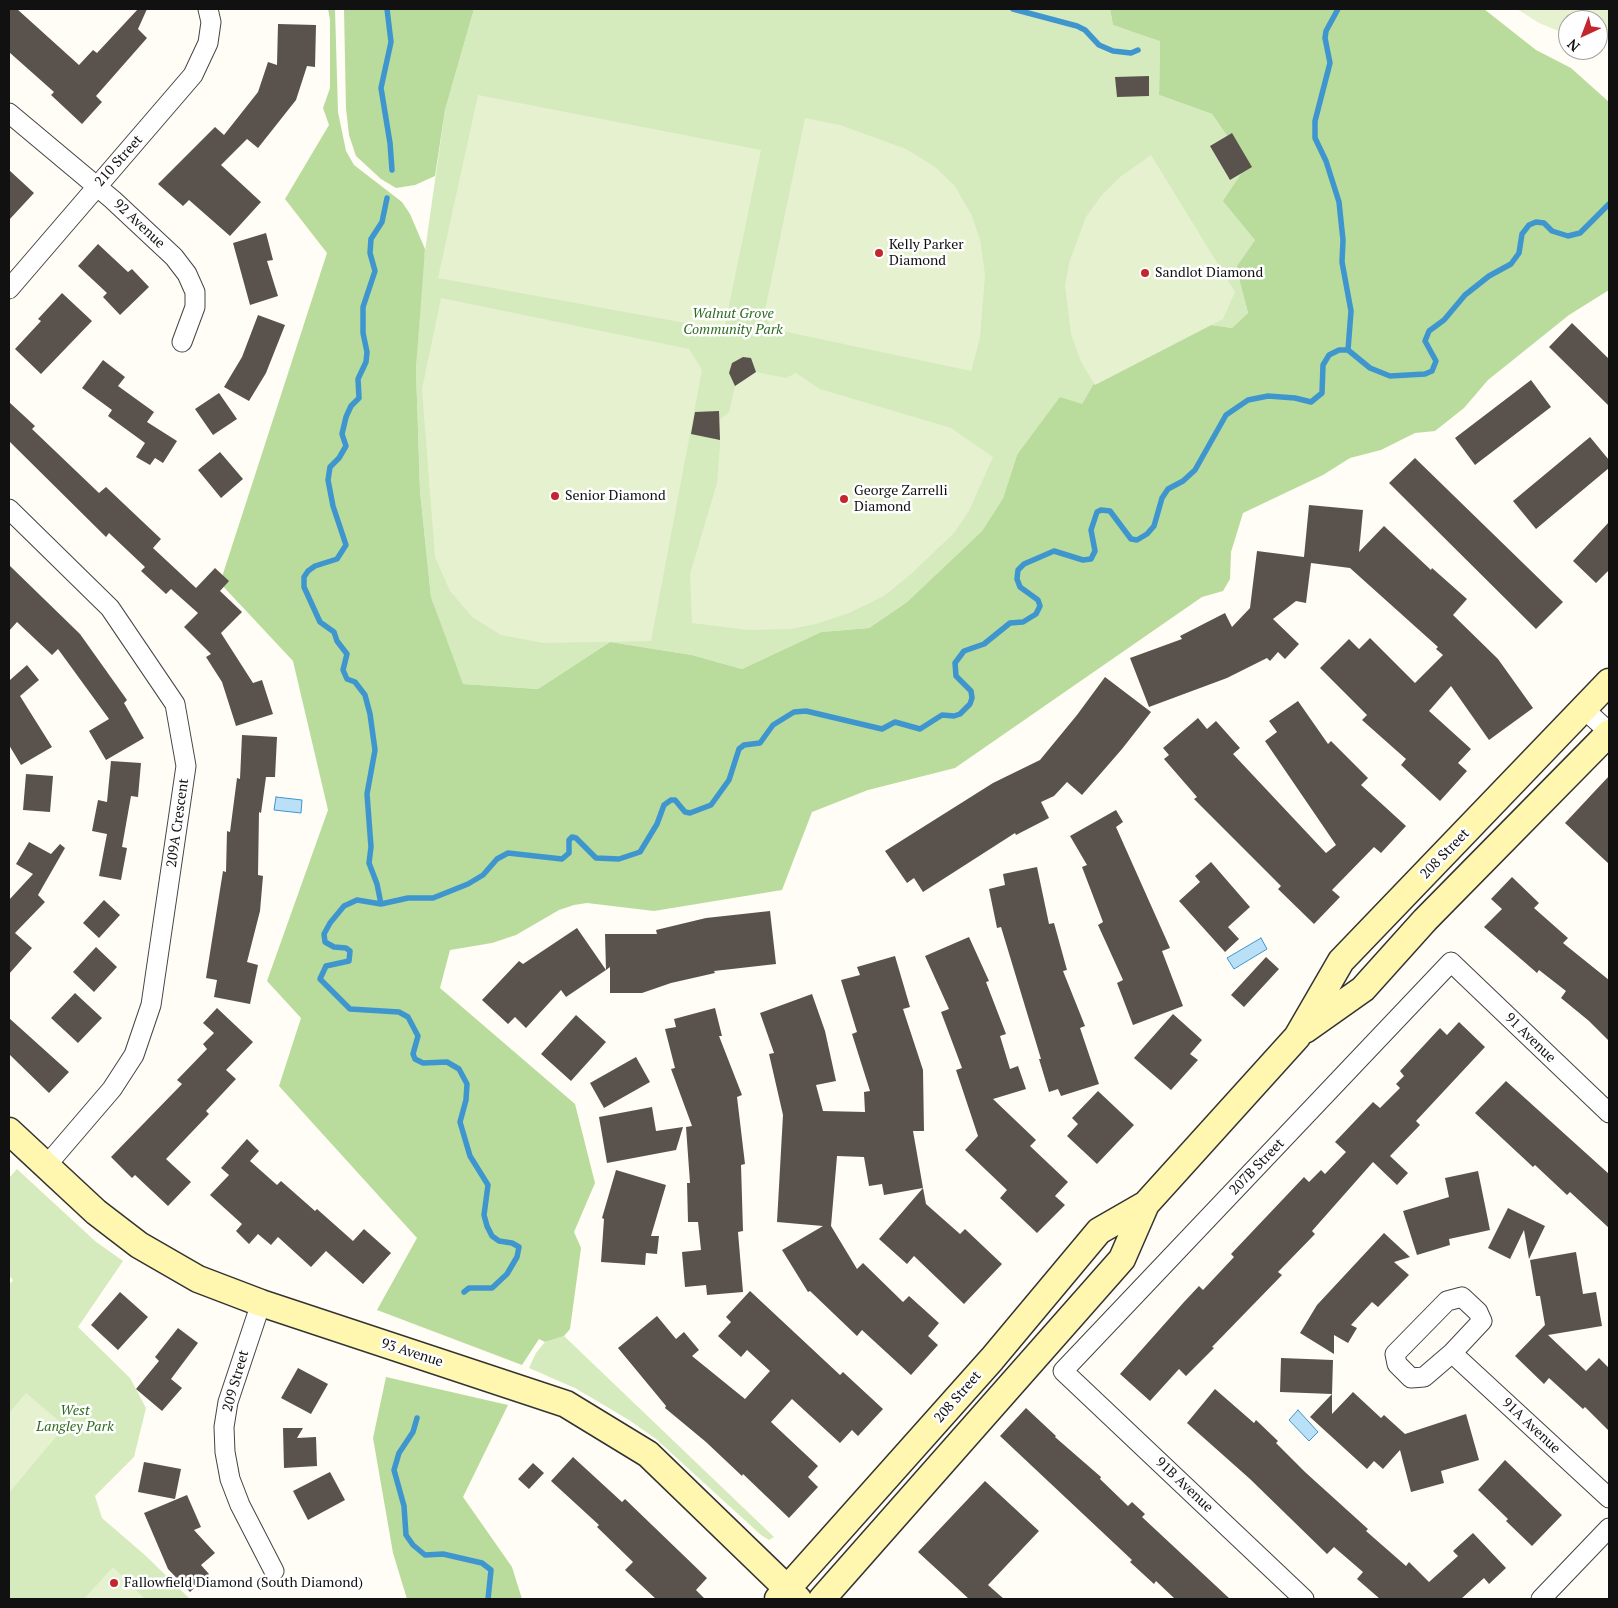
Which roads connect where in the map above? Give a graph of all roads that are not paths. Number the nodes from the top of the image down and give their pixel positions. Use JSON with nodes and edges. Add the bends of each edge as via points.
{"nodes":[{"id":1,"x":209,"y":15,"type":"edge"},
{"id":2,"x":9,"y":113,"type":"edge"},
{"id":3,"x":97,"y":186,"type":"junction"},
{"id":4,"x":9,"y":289,"type":"edge"},
{"id":5,"x":182,"y":342,"type":"dead end"},
{"id":6,"x":9,"y":509,"type":"edge"},
{"id":7,"x":1609,"y":682,"type":"edge"},
{"id":8,"x":1584,"y":709,"type":"junction"},
{"id":9,"x":1609,"y":733,"type":"edge"},
{"id":10,"x":1451,"y":962,"type":"joint"},
{"id":11,"x":1296,"y":1036,"type":"junction"},
{"id":12,"x":1609,"y":1113,"type":"edge"},
{"id":13,"x":9,"y":1131,"type":"edge"},
{"id":14,"x":46,"y":1166,"type":"junction"},
{"id":15,"x":1146,"y":1204,"type":"junction"},
{"id":16,"x":261,"y":1303,"type":"junction"},
{"id":17,"x":1452,"y":1353,"type":"junction"},
{"id":18,"x":1063,"y":1371,"type":"joint"},
{"id":19,"x":1609,"y":1498,"type":"edge"},
{"id":20,"x":1609,"y":1528,"type":"edge"},
{"id":21,"x":274,"y":1571,"type":"dead end"},
{"id":22,"x":788,"y":1596,"type":"edge"},
{"id":23,"x":822,"y":1599,"type":"edge"},
{"id":24,"x":1304,"y":1599,"type":"edge"},
{"id":25,"x":1541,"y":1599,"type":"edge"}],
"edges":[{"from":1,"to":3,"type":"street","name":"210 Street","via":[[208,43],[193,75]]},
{"from":2,"to":3,"type":"street","name":"92 Avenue"},
{"from":3,"to":4,"type":"street","name":"210 Street"},
{"from":3,"to":5,"type":"street","name":"92 Avenue","via":[[174,257],[187,274],[195,292],[195,308]]},
{"from":6,"to":14,"type":"street","name":"209A Crescent","via":[[110,608],[175,704],[186,766],[151,1005],[134,1055],[112,1089]]},
{"from":7,"to":8,"type":"main road","name":"208 Street"},
{"from":8,"to":9,"type":"street"},
{"from":8,"to":11,"type":"main road","name":"208 Street","via":[[1341,961]]},
{"from":9,"to":11,"type":"main road","name":"208 Street","via":[[1425,920],[1363,989]]},
{"from":10,"to":12,"type":"street","name":"91 Avenue"},
{"from":10,"to":18,"type":"street","name":"207B Street"},
{"from":11,"to":15,"type":"main road","name":"208 Street"},
{"from":13,"to":14,"type":"main road","name":"93 Avenue"},
{"from":14,"to":16,"type":"main road","name":"93 Avenue","via":[[96,1212],[139,1245],[198,1279]]},
{"from":15,"to":22,"type":"main road","name":"208 Street","via":[[1099,1231]]},
{"from":15,"to":23,"type":"main road","name":"208 Street","via":[[1122,1259]]},
{"from":16,"to":21,"type":"street","name":"209 Street","via":[[228,1402],[224,1426],[230,1479]]},
{"from":16,"to":22,"type":"main road","name":"93 Avenue","via":[[566,1404],[648,1454]]},
{"from":17,"to":17,"type":"street","via":[[1482,1321],[1478,1312],[1462,1297],[1447,1301],[1395,1354],[1397,1364],[1411,1378],[1424,1377]]},
{"from":17,"to":19,"type":"street","name":"91A Avenue"},
{"from":18,"to":24,"type":"street","name":"91B Avenue"},
{"from":20,"to":25,"type":"street"}]}
